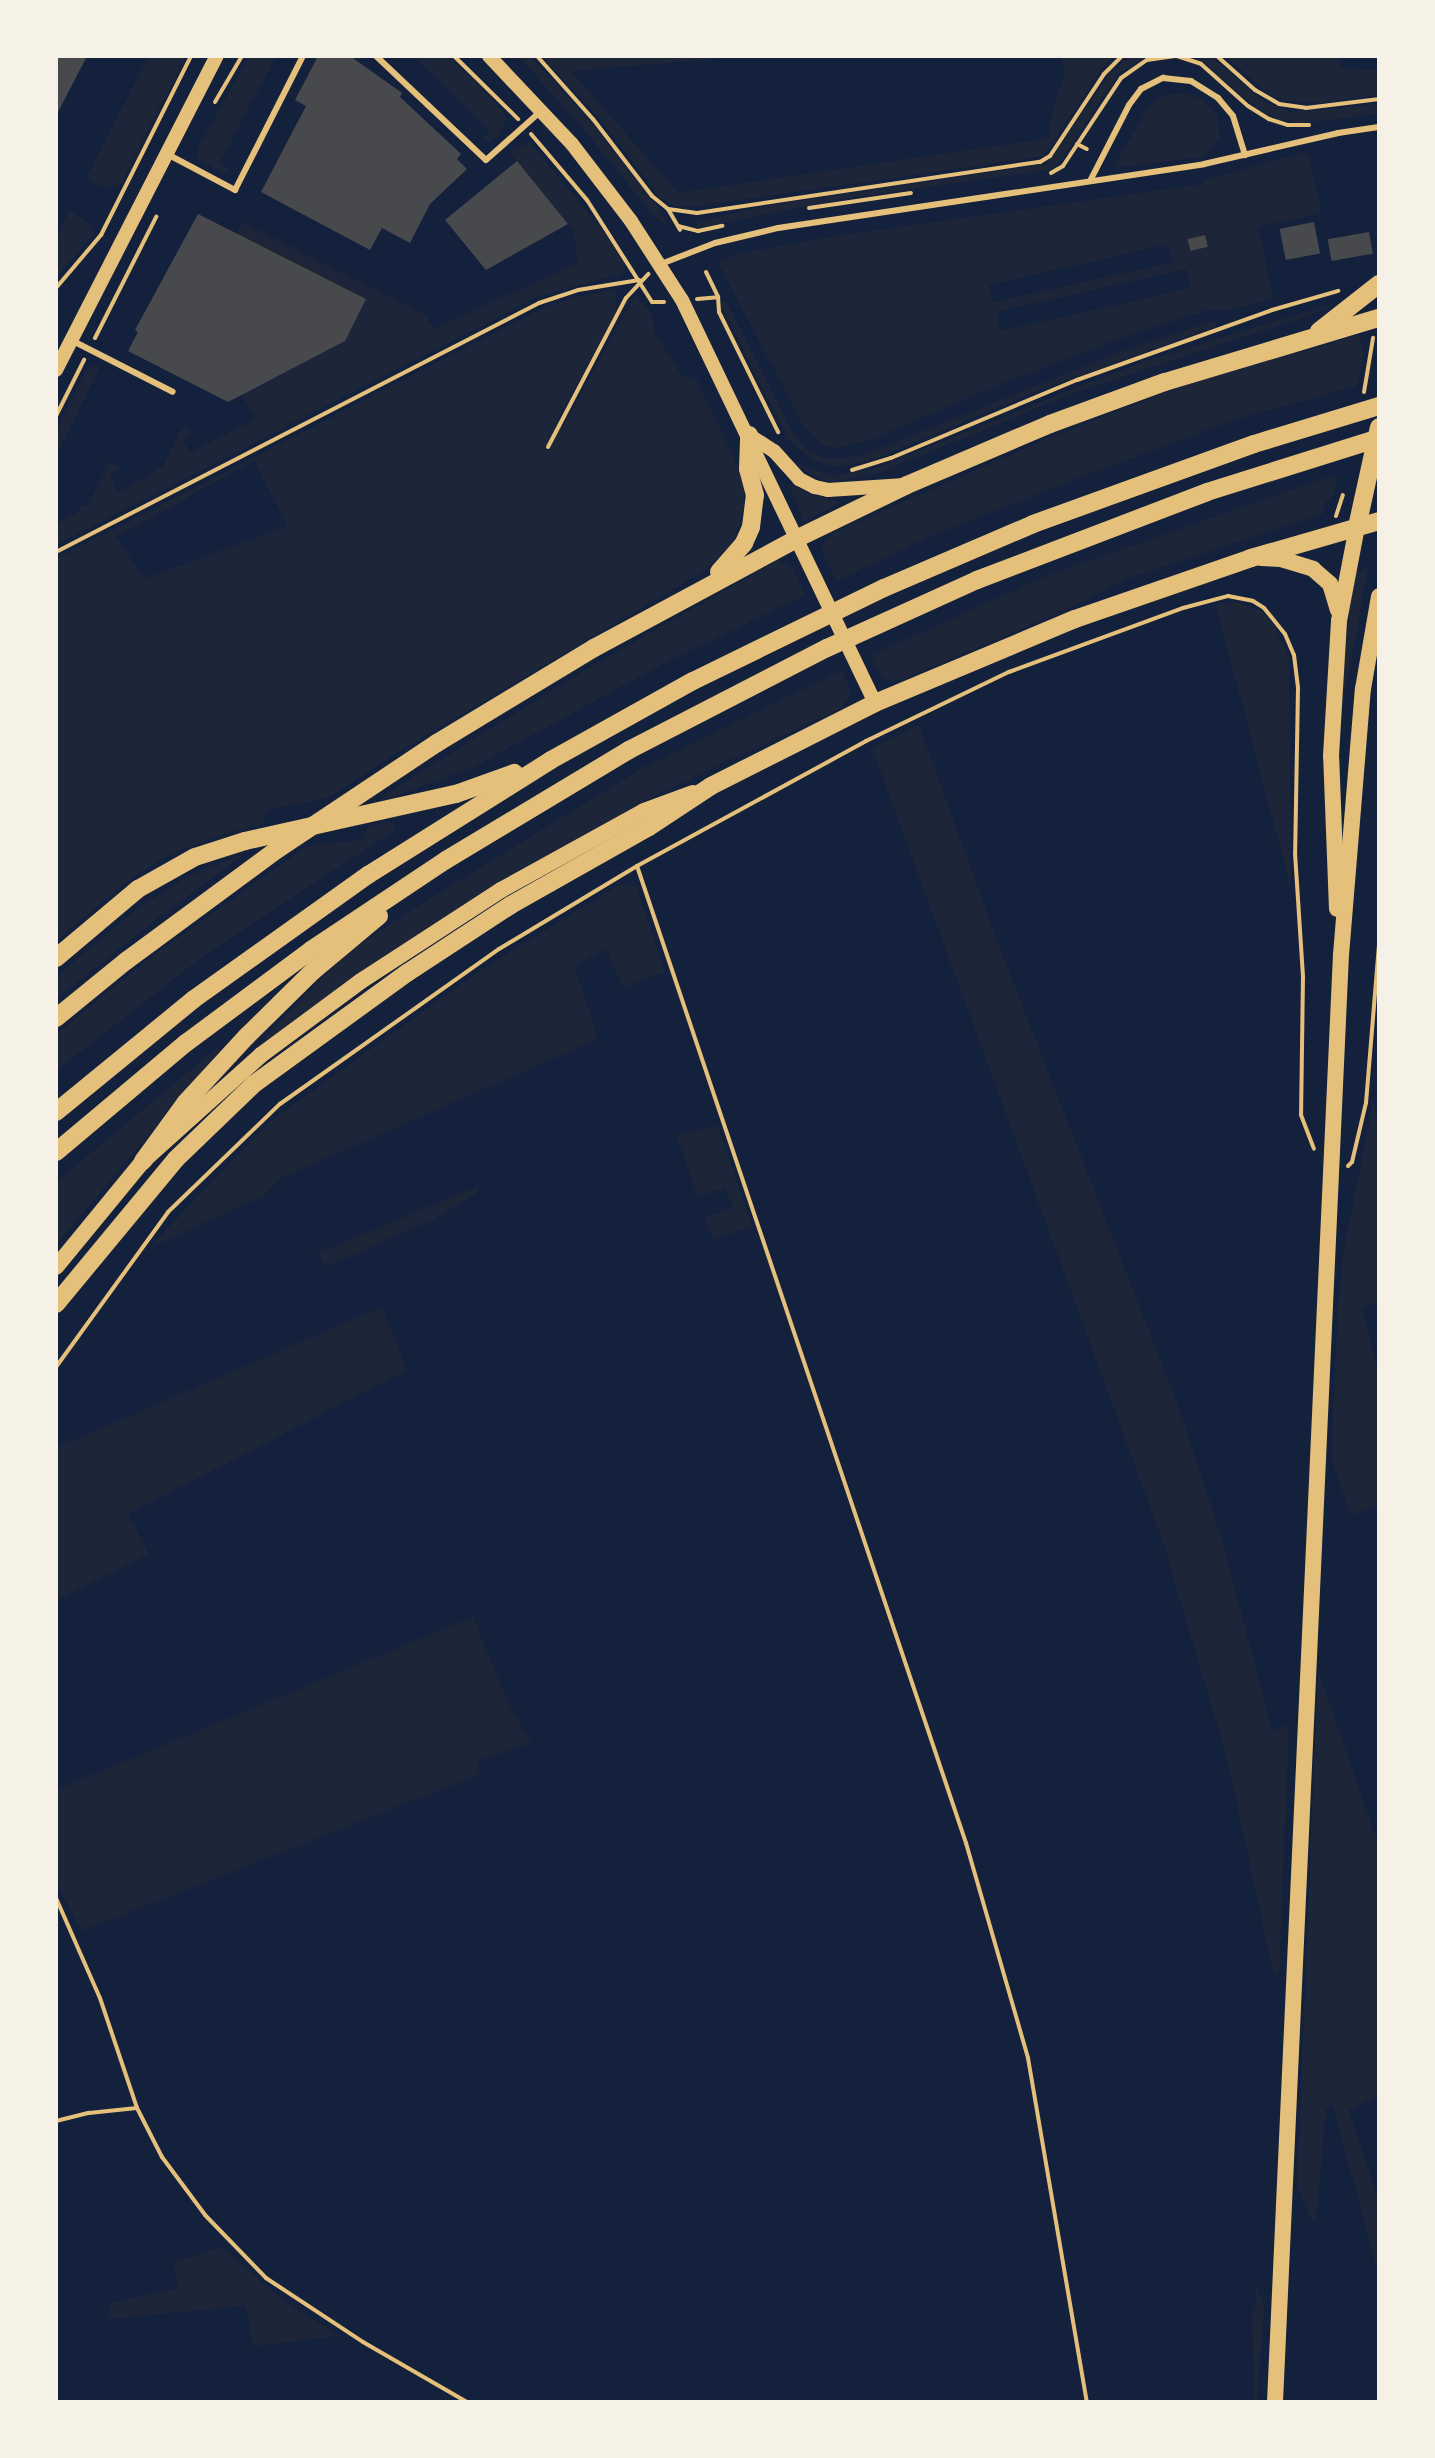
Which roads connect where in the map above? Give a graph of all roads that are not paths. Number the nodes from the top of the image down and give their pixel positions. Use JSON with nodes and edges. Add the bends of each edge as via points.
{"nodes":[{"id":1,"x":303,"y":56,"type":"edge"},
{"id":2,"x":376,"y":56,"type":"edge"},
{"id":3,"x":489,"y":56,"type":"edge"},
{"id":4,"x":214,"y":58,"type":"edge"},
{"id":5,"x":543,"y":110,"type":"junction"},
{"id":6,"x":1379,"y":127,"type":"edge"},
{"id":7,"x":166,"y":154,"type":"junction"},
{"id":8,"x":1245,"y":155,"type":"junction"},
{"id":9,"x":1090,"y":181,"type":"junction"},
{"id":10,"x":660,"y":265,"type":"junction"},
{"id":11,"x":1379,"y":284,"type":"edge"},
{"id":12,"x":1379,"y":318,"type":"edge"},
{"id":13,"x":1310,"y":337,"type":"junction"},
{"id":14,"x":71,"y":340,"type":"junction"},
{"id":15,"x":56,"y":370,"type":"edge"},
{"id":16,"x":173,"y":392,"type":"dead end"},
{"id":17,"x":1379,"y":406,"type":"edge"},
{"id":18,"x":1379,"y":427,"type":"edge"},
{"id":19,"x":749,"y":435,"type":"junction"},
{"id":20,"x":1379,"y":438,"type":"edge"},
{"id":21,"x":907,"y":485,"type":"junction"},
{"id":22,"x":1379,"y":521,"type":"edge"},
{"id":23,"x":1357,"y":527,"type":"junction"},
{"id":24,"x":798,"y":538,"type":"junction"},
{"id":25,"x":1251,"y":558,"type":"junction"},
{"id":26,"x":707,"y":584,"type":"junction"},
{"id":27,"x":1379,"y":596,"type":"edge"},
{"id":28,"x":1339,"y":621,"type":"junction"},
{"id":29,"x":875,"y":703,"type":"junction"},
{"id":30,"x":551,"y":760,"type":"junction"},
{"id":31,"x":711,"y":786,"type":"junction"},
{"id":32,"x":446,"y":860,"type":"junction"},
{"id":33,"x":1341,"y":955,"type":"junction"},
{"id":34,"x":56,"y":958,"type":"edge"},
{"id":35,"x":56,"y":1018,"type":"edge"},
{"id":36,"x":56,"y":1112,"type":"edge"},
{"id":37,"x":56,"y":1152,"type":"edge"},
{"id":38,"x":143,"y":1161,"type":"junction"},
{"id":39,"x":56,"y":1267,"type":"edge"},
{"id":40,"x":56,"y":1304,"type":"edge"},
{"id":41,"x":1275,"y":2402,"type":"edge"}],
"edges":[{"from":1,"to":7,"type":"lane","via":[[235,190]]},
{"from":2,"to":5,"type":"lane","via":[[486,160]]},
{"from":3,"to":5,"type":"street"},
{"from":4,"to":7,"type":"street"},
{"from":5,"to":10,"type":"street"},
{"from":6,"to":8,"type":"lane"},
{"from":7,"to":14,"type":"street"},
{"from":8,"to":9,"type":"lane"},
{"from":8,"to":9,"type":"lane","via":[[1233,116],[1218,98],[1191,81],[1163,78],[1141,89],[1129,105]]},
{"from":9,"to":10,"type":"lane","via":[[778,228],[704,246]]},
{"from":10,"to":19,"type":"street"},
{"from":11,"to":13,"type":"main road"},
{"from":12,"to":13,"type":"main road"},
{"from":13,"to":21,"type":"main road","via":[[1112,401]]},
{"from":14,"to":15,"type":"street"},
{"from":14,"to":16,"type":"lane"},
{"from":17,"to":30,"type":"main road","via":[[1145,482],[934,566],[721,667]]},
{"from":18,"to":23,"type":"main road"},
{"from":19,"to":21,"type":"street","via":[[815,487]]},
{"from":19,"to":24,"type":"street"},
{"from":19,"to":26,"type":"main road","via":[[748,469],[755,495],[751,527],[735,555]]},
{"from":20,"to":32,"type":"main road","via":[[1126,521],[911,609],[629,750]]},
{"from":21,"to":24,"type":"main road"},
{"from":22,"to":23,"type":"main road"},
{"from":23,"to":25,"type":"main road"},
{"from":23,"to":28,"type":"main road"},
{"from":24,"to":26,"type":"main road"},
{"from":24,"to":29,"type":"street"},
{"from":25,"to":28,"type":"main road","via":[[1303,564],[1322,575],[1334,592]]},
{"from":25,"to":29,"type":"main road","via":[[1075,619]]},
{"from":26,"to":35,"type":"main road","via":[[505,701],[352,799],[126,961]]},
{"from":27,"to":33,"type":"main road","via":[[1363,689]]},
{"from":28,"to":33,"type":"main road","via":[[1331,797]]},
{"from":29,"to":31,"type":"main road"},
{"from":30,"to":34,"type":"main road","via":[[456,794],[195,857],[138,889]]},
{"from":30,"to":36,"type":"main road","via":[[280,935]]},
{"from":31,"to":38,"type":"main road","via":[[644,811],[439,929],[261,1055]]},
{"from":31,"to":40,"type":"main road","via":[[511,905],[254,1084],[176,1159]]},
{"from":32,"to":37,"type":"main road","via":[[227,1012]]},
{"from":32,"to":38,"type":"main road","via":[[313,971],[246,1037],[186,1102]]},
{"from":33,"to":41,"type":"main road"},
{"from":38,"to":39,"type":"main road"}]}
